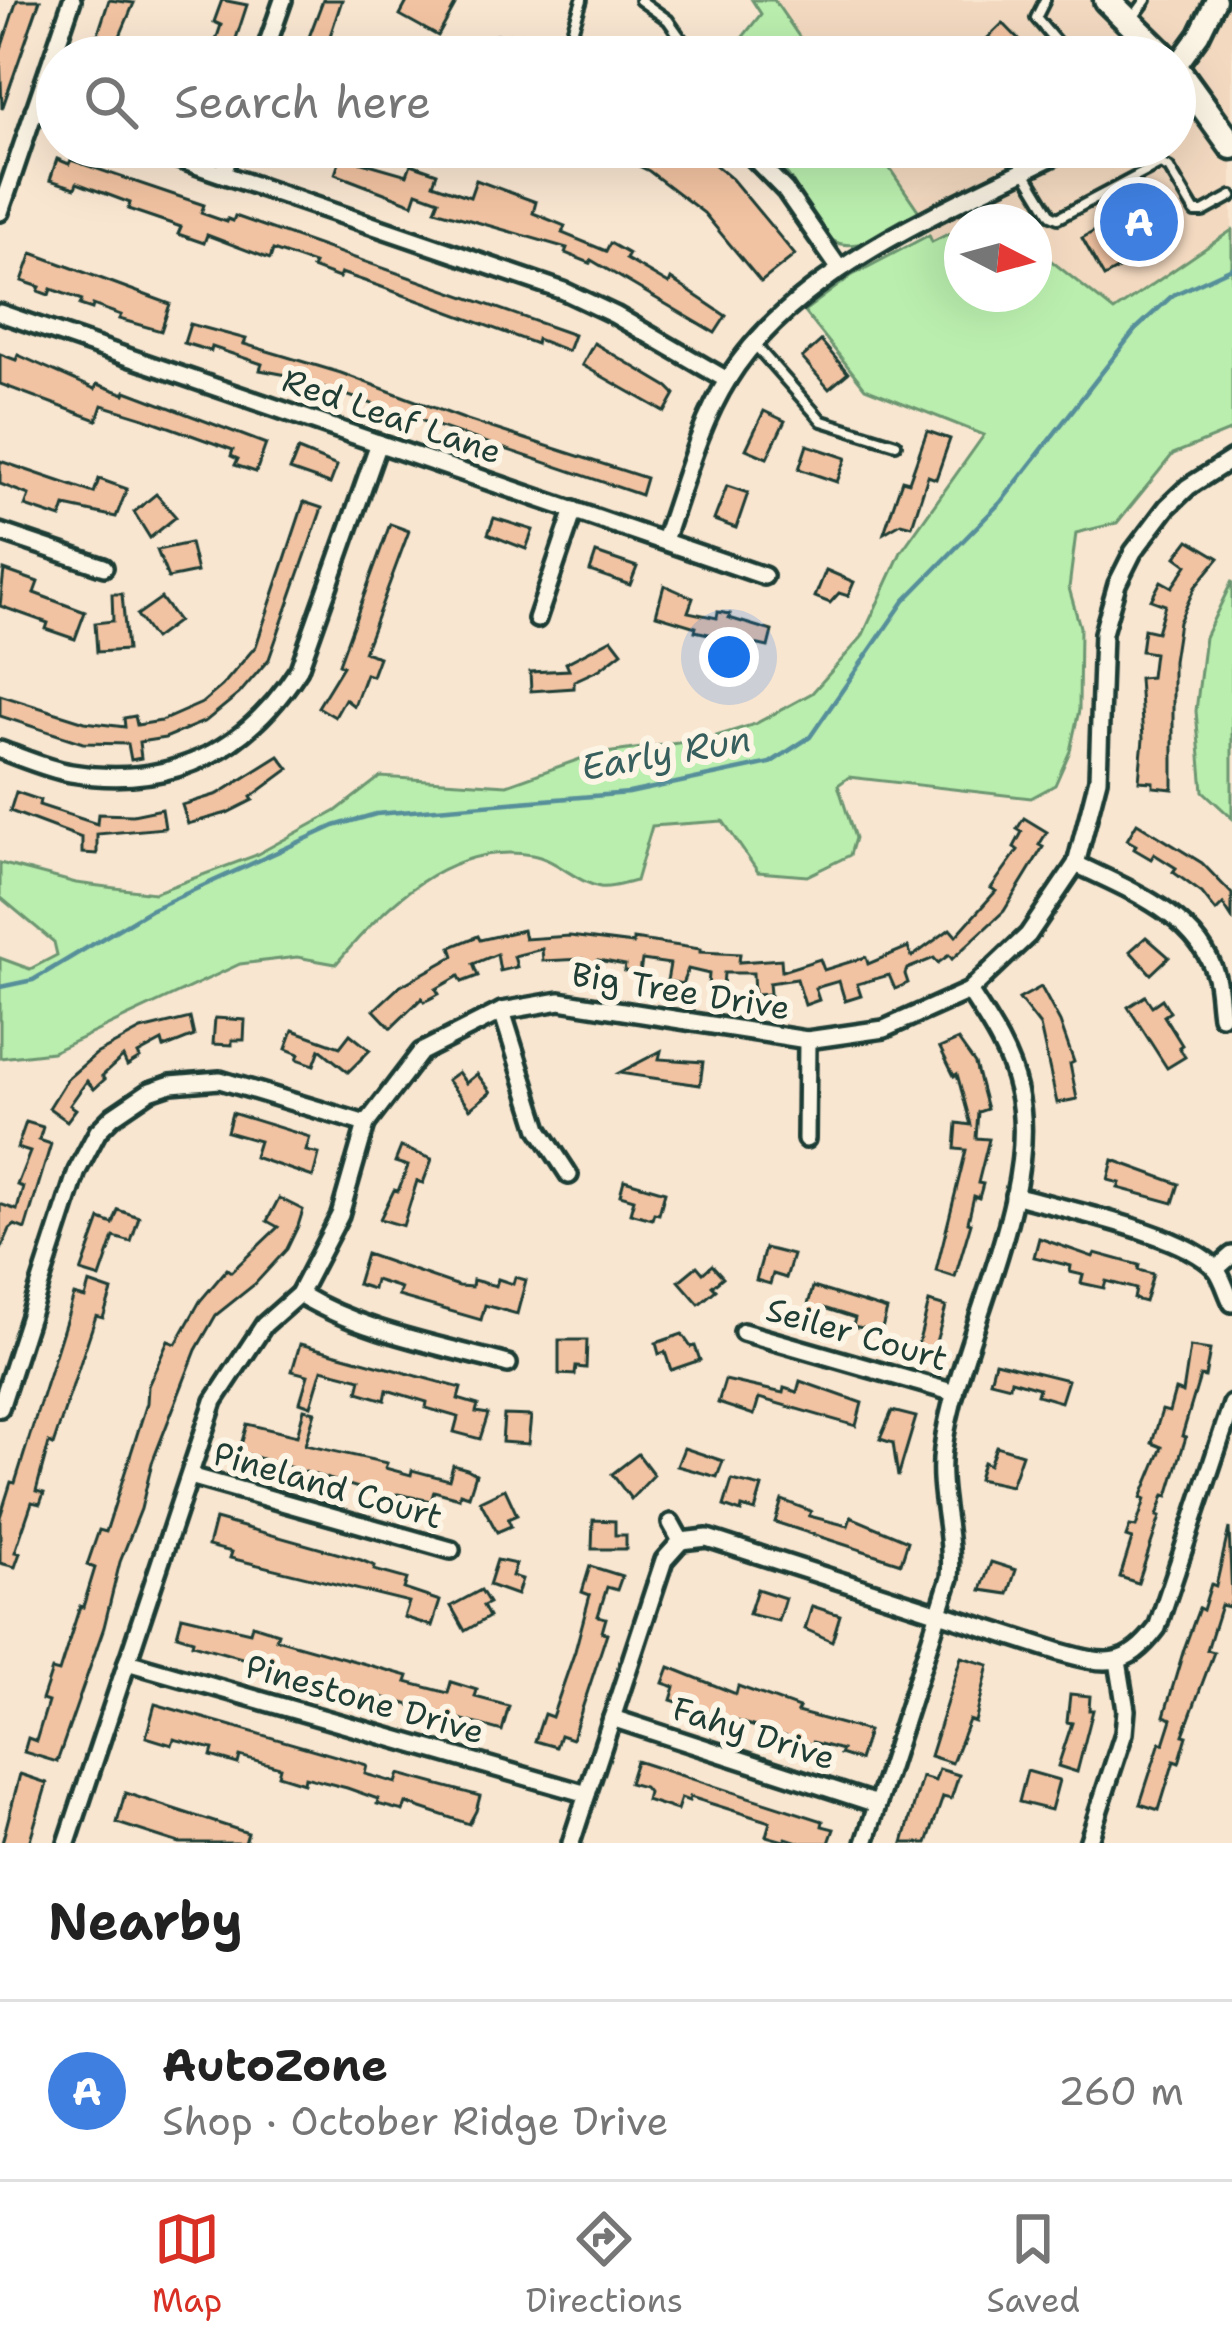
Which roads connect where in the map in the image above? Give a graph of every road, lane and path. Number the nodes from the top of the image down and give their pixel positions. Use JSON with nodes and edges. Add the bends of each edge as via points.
{"nodes":[{"id":1,"x":72,"y":0,"type":"edge"},
{"id":2,"x":283,"y":0,"type":"edge"},
{"id":3,"x":583,"y":0,"type":"edge"},
{"id":4,"x":640,"y":0,"type":"edge"},
{"id":5,"x":1045,"y":0,"type":"edge"},
{"id":6,"x":1107,"y":0,"type":"edge"},
{"id":7,"x":1146,"y":0,"type":"edge"},
{"id":8,"x":1216,"y":0,"type":"edge"},
{"id":9,"x":1130,"y":22,"type":"junction"},
{"id":10,"x":60,"y":36,"type":"edge"},
{"id":11,"x":270,"y":36,"type":"edge"},
{"id":12,"x":576,"y":36,"type":"edge"},
{"id":13,"x":679,"y":36,"type":"edge"},
{"id":14,"x":1051,"y":36,"type":"edge"},
{"id":15,"x":1144,"y":36,"type":"edge"},
{"id":16,"x":1196,"y":39,"type":"edge"},
{"id":17,"x":1196,"y":97,"type":"edge"},
{"id":18,"x":36,"y":104,"type":"edge"},
{"id":19,"x":34,"y":110,"type":"joint"},
{"id":20,"x":1232,"y":146,"type":"edge"},
{"id":21,"x":205,"y":168,"type":"edge"},
{"id":22,"x":225,"y":168,"type":"edge"},
{"id":23,"x":764,"y":168,"type":"edge"},
{"id":24,"x":1020,"y":168,"type":"edge"},
{"id":25,"x":1030,"y":168,"type":"edge"},
{"id":26,"x":1152,"y":168,"type":"edge"},
{"id":27,"x":1169,"y":168,"type":"edge"},
{"id":28,"x":1022,"y":172,"type":"junction"},
{"id":29,"x":223,"y":174,"type":"junction"},
{"id":30,"x":1232,"y":195,"type":"edge"},
{"id":31,"x":0,"y":212,"type":"edge"},
{"id":32,"x":839,"y":268,"type":"junction"},
{"id":33,"x":0,"y":313,"type":"edge"},
{"id":34,"x":754,"y":344,"type":"junction"},
{"id":35,"x":727,"y":380,"type":"junction"},
{"id":36,"x":379,"y":443,"type":"junction"},
{"id":37,"x":896,"y":444,"type":"dead end"},
{"id":38,"x":1231,"y":461,"type":"edge"},
{"id":39,"x":574,"y":510,"type":"junction"},
{"id":40,"x":0,"y":532,"type":"edge"},
{"id":41,"x":664,"y":540,"type":"junction"},
{"id":42,"x":104,"y":567,"type":"dead end"},
{"id":43,"x":764,"y":576,"type":"dead end"},
{"id":44,"x":537,"y":620,"type":"dead end"},
{"id":45,"x":0,"y":750,"type":"edge"},
{"id":46,"x":1076,"y":864,"type":"junction"},
{"id":47,"x":969,"y":991,"type":"junction"},
{"id":48,"x":502,"y":1011,"type":"junction"},
{"id":49,"x":1221,"y":1016,"type":"dead end"},
{"id":50,"x":806,"y":1040,"type":"junction"},
{"id":51,"x":366,"y":1124,"type":"junction"},
{"id":52,"x":806,"y":1139,"type":"dead end"},
{"id":53,"x":568,"y":1175,"type":"dead end"},
{"id":54,"x":1014,"y":1195,"type":"junction"},
{"id":55,"x":1232,"y":1255,"type":"edge"},
{"id":56,"x":1216,"y":1270,"type":"junction"},
{"id":57,"x":299,"y":1294,"type":"junction"},
{"id":58,"x":1232,"y":1303,"type":"edge"},
{"id":59,"x":743,"y":1332,"type":"dead end"},
{"id":60,"x":508,"y":1364,"type":"dead end"},
{"id":61,"x":955,"y":1393,"type":"junction"},
{"id":62,"x":1232,"y":1404,"type":"edge"},
{"id":63,"x":0,"y":1408,"type":"edge"},
{"id":64,"x":190,"y":1476,"type":"junction"},
{"id":65,"x":671,"y":1522,"type":"dead end"},
{"id":66,"x":681,"y":1540,"type":"junction"},
{"id":67,"x":451,"y":1550,"type":"dead end"},
{"id":68,"x":939,"y":1614,"type":"junction"},
{"id":69,"x":1118,"y":1661,"type":"junction"},
{"id":70,"x":127,"y":1662,"type":"junction"},
{"id":71,"x":612,"y":1718,"type":"junction"},
{"id":72,"x":587,"y":1794,"type":"junction"},
{"id":73,"x":877,"y":1804,"type":"junction"},
{"id":74,"x":67,"y":1843,"type":"edge"},
{"id":75,"x":572,"y":1843,"type":"edge"},
{"id":76,"x":865,"y":1843,"type":"edge"},
{"id":77,"x":1088,"y":1843,"type":"edge"}],
"edges":[{"from":1,"to":10,"type":"street"},
{"from":2,"to":11,"type":"street"},
{"from":3,"to":12,"type":"lane"},
{"from":4,"to":13,"type":"lane"},
{"from":5,"to":14,"type":"lane","via":[[1036,18]]},
{"from":6,"to":9,"type":"main road"},
{"from":7,"to":9,"type":"lane"},
{"from":8,"to":16,"type":"street"},
{"from":9,"to":15,"type":"main road"},
{"from":17,"to":20,"type":"main road"},
{"from":18,"to":19,"type":"street"},
{"from":19,"to":31,"type":"street"},
{"from":21,"to":29,"type":"street"},
{"from":22,"to":29,"type":"street"},
{"from":23,"to":32,"type":"street"},
{"from":24,"to":28,"type":"lane"},
{"from":25,"to":28,"type":"street"},
{"from":26,"to":28,"type":"lane","via":[[1058,218]]},
{"from":27,"to":30,"type":"lane","via":[[1195,212]]},
{"from":28,"to":32,"type":"street"},
{"from":29,"to":35,"type":"street","via":[[564,291]]},
{"from":32,"to":34,"type":"street"},
{"from":33,"to":36,"type":"street","name":"Red Leaf Lane"},
{"from":34,"to":35,"type":"street"},
{"from":34,"to":37,"type":"lane","via":[[822,421]]},
{"from":35,"to":41,"type":"street"},
{"from":36,"to":39,"type":"street","name":"Red Leaf Lane"},
{"from":36,"to":45,"type":"street","via":[[299,669],[254,726],[193,764],[154,776],[66,772]]},
{"from":38,"to":46,"type":"street","name":"Big Tree Drive","via":[[1167,507],[1117,584],[1103,634],[1098,778]]},
{"from":39,"to":41,"type":"street","name":"Red Leaf Lane"},
{"from":39,"to":44,"type":"street"},
{"from":40,"to":42,"type":"street"},
{"from":41,"to":43,"type":"street","name":"Red Leaf Lane"},
{"from":46,"to":47,"type":"street","name":"Big Tree Drive","via":[[1028,935]]},
{"from":46,"to":49,"type":"street","via":[[1172,916],[1206,955]]},
{"from":47,"to":50,"type":"street","name":"Big Tree Drive","via":[[884,1029]]},
{"from":47,"to":54,"type":"street","via":[[1018,1087]]},
{"from":48,"to":50,"type":"street","name":"Big Tree Drive","via":[[560,1000]]},
{"from":48,"to":51,"type":"street","name":"Big Tree Drive","via":[[421,1052]]},
{"from":48,"to":53,"type":"street","via":[[539,1129]]},
{"from":50,"to":52,"type":"street"},
{"from":51,"to":57,"type":"street","name":"Big Tree Drive","via":[[340,1215]]},
{"from":51,"to":63,"type":"street","via":[[220,1080],[150,1091],[113,1116],[77,1171]]},
{"from":54,"to":56,"type":"street","via":[[1165,1238]]},
{"from":54,"to":61,"type":"street"},
{"from":55,"to":56,"type":"street"},
{"from":56,"to":58,"type":"street"},
{"from":57,"to":60,"type":"street","via":[[358,1322]]},
{"from":57,"to":64,"type":"street","name":"Big Tree Drive","via":[[264,1325],[214,1401]]},
{"from":59,"to":61,"type":"street","name":"Seiler Court"},
{"from":61,"to":68,"type":"street","via":[[942,1451],[952,1558]]},
{"from":62,"to":69,"type":"street","via":[[1157,1628]]},
{"from":64,"to":67,"type":"street","name":"Pineland Court"},
{"from":64,"to":70,"type":"street","name":"Big Tree Drive"},
{"from":65,"to":66,"type":"street"},
{"from":66,"to":68,"type":"street","via":[[707,1538]]},
{"from":66,"to":71,"type":"street","via":[[664,1561]]},
{"from":68,"to":69,"type":"street","via":[[1084,1659]]},
{"from":68,"to":73,"type":"street"},
{"from":69,"to":77,"type":"street","via":[[1124,1733]]},
{"from":70,"to":72,"type":"street","name":"Pinestone Drive"},
{"from":70,"to":74,"type":"street","name":"Big Tree Drive"},
{"from":71,"to":72,"type":"street"},
{"from":71,"to":73,"type":"street","name":"Fahy Drive"},
{"from":72,"to":75,"type":"street"},
{"from":73,"to":76,"type":"street"}]}
